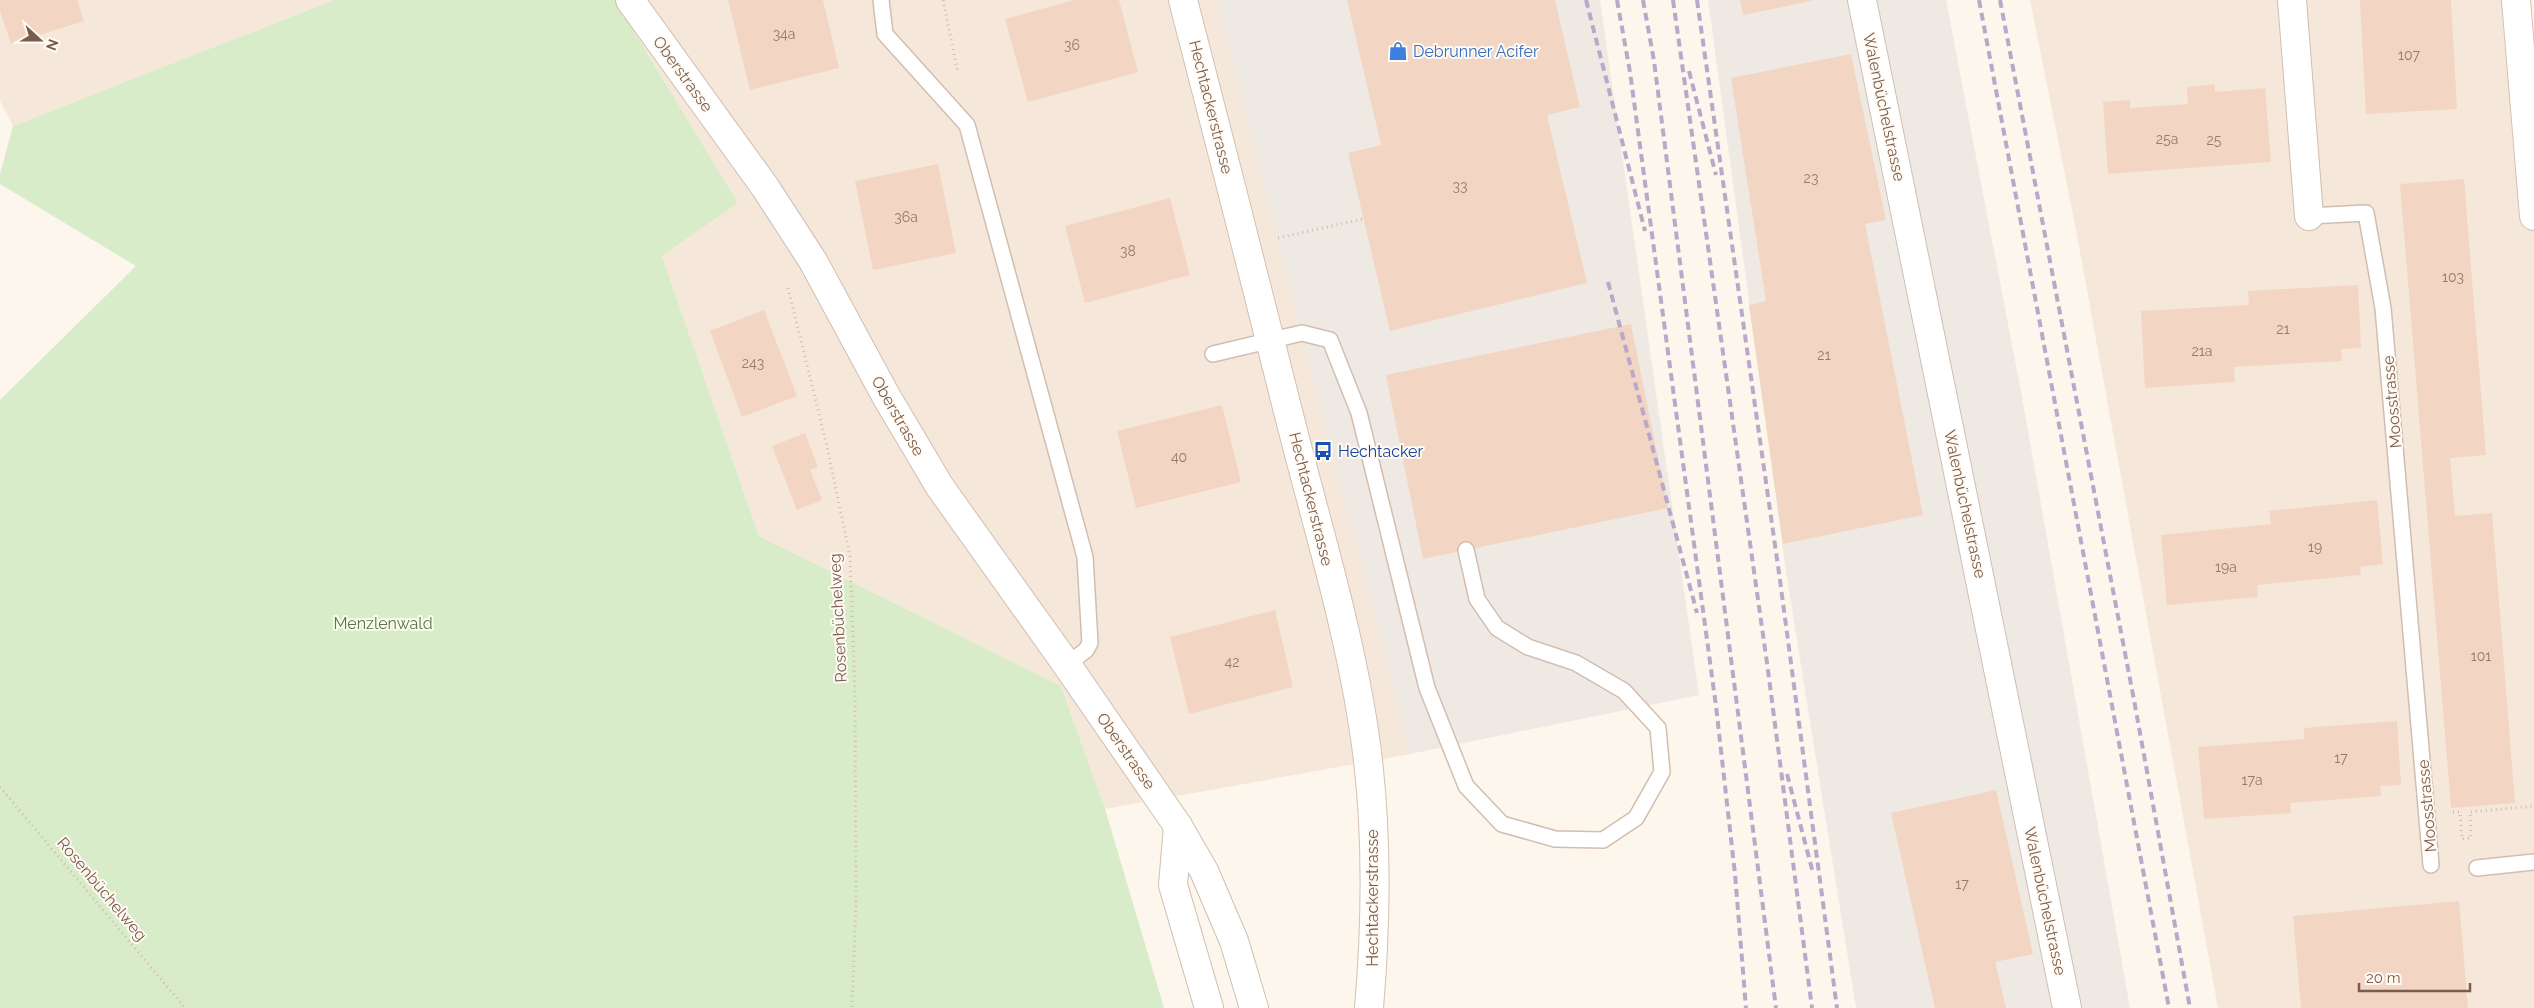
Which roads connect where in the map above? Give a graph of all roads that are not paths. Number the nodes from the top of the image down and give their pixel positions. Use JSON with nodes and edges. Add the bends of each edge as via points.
{"nodes":[{"id":1,"x":630,"y":0,"type":"edge"},
{"id":2,"x":881,"y":0,"type":"edge"},
{"id":3,"x":1184,"y":0,"type":"edge"},
{"id":4,"x":1862,"y":0,"type":"edge"},
{"id":5,"x":2292,"y":0,"type":"edge"},
{"id":6,"x":2516,"y":0,"type":"edge"},
{"id":7,"x":2309,"y":216,"type":"joint"},
{"id":8,"x":2534,"y":216,"type":"edge"},
{"id":9,"x":1271,"y":340,"type":"junction"},
{"id":10,"x":1213,"y":354,"type":"dead end"},
{"id":11,"x":1466,"y":550,"type":"dead end"},
{"id":12,"x":1067,"y":665,"type":"junction"},
{"id":13,"x":1178,"y":826,"type":"junction"},
{"id":14,"x":2534,"y":862,"type":"edge"},
{"id":15,"x":2432,"y":865,"type":"dead end"},
{"id":16,"x":2477,"y":868,"type":"dead end"},
{"id":17,"x":1209,"y":1008,"type":"edge"},
{"id":18,"x":1254,"y":1008,"type":"edge"},
{"id":19,"x":1369,"y":1008,"type":"edge"},
{"id":20,"x":2067,"y":1008,"type":"edge"}],
"edges":[{"from":1,"to":12,"type":"street","name":"Oberstrasse","via":[[765,187],[813,261],[940,487]]},
{"from":2,"to":12,"type":"lane","via":[[885,34],[967,126],[1085,557],[1090,643]]},
{"from":3,"to":9,"type":"street","name":"Hechtackerstrasse"},
{"from":4,"to":20,"type":"street","name":"Walenbüchelstrasse"},
{"from":5,"to":7,"type":"street","name":"Moosstrasse"},
{"from":6,"to":8,"type":"street"},
{"from":7,"to":15,"type":"lane","name":"Moosstrasse","via":[[2366,213],[2383,308]]},
{"from":9,"to":10,"type":"lane"},
{"from":9,"to":11,"type":"lane","via":[[1302,333],[1330,340],[1359,413],[1427,688],[1466,786],[1502,824],[1554,839],[1604,840],[1636,818],[1662,772],[1658,728],[1624,691],[1576,663],[1528,647],[1497,628],[1477,598]]},
{"from":9,"to":19,"type":"street","name":"Hechtackerstrasse","via":[[1352,662],[1363,726],[1375,861]]},
{"from":12,"to":13,"type":"street","name":"Oberstrasse"},
{"from":13,"to":17,"type":"street","via":[[1173,885]]},
{"from":13,"to":18,"type":"street","name":"Oberstrasse","via":[[1204,871],[1234,941]]},
{"from":14,"to":16,"type":"lane"}]}
